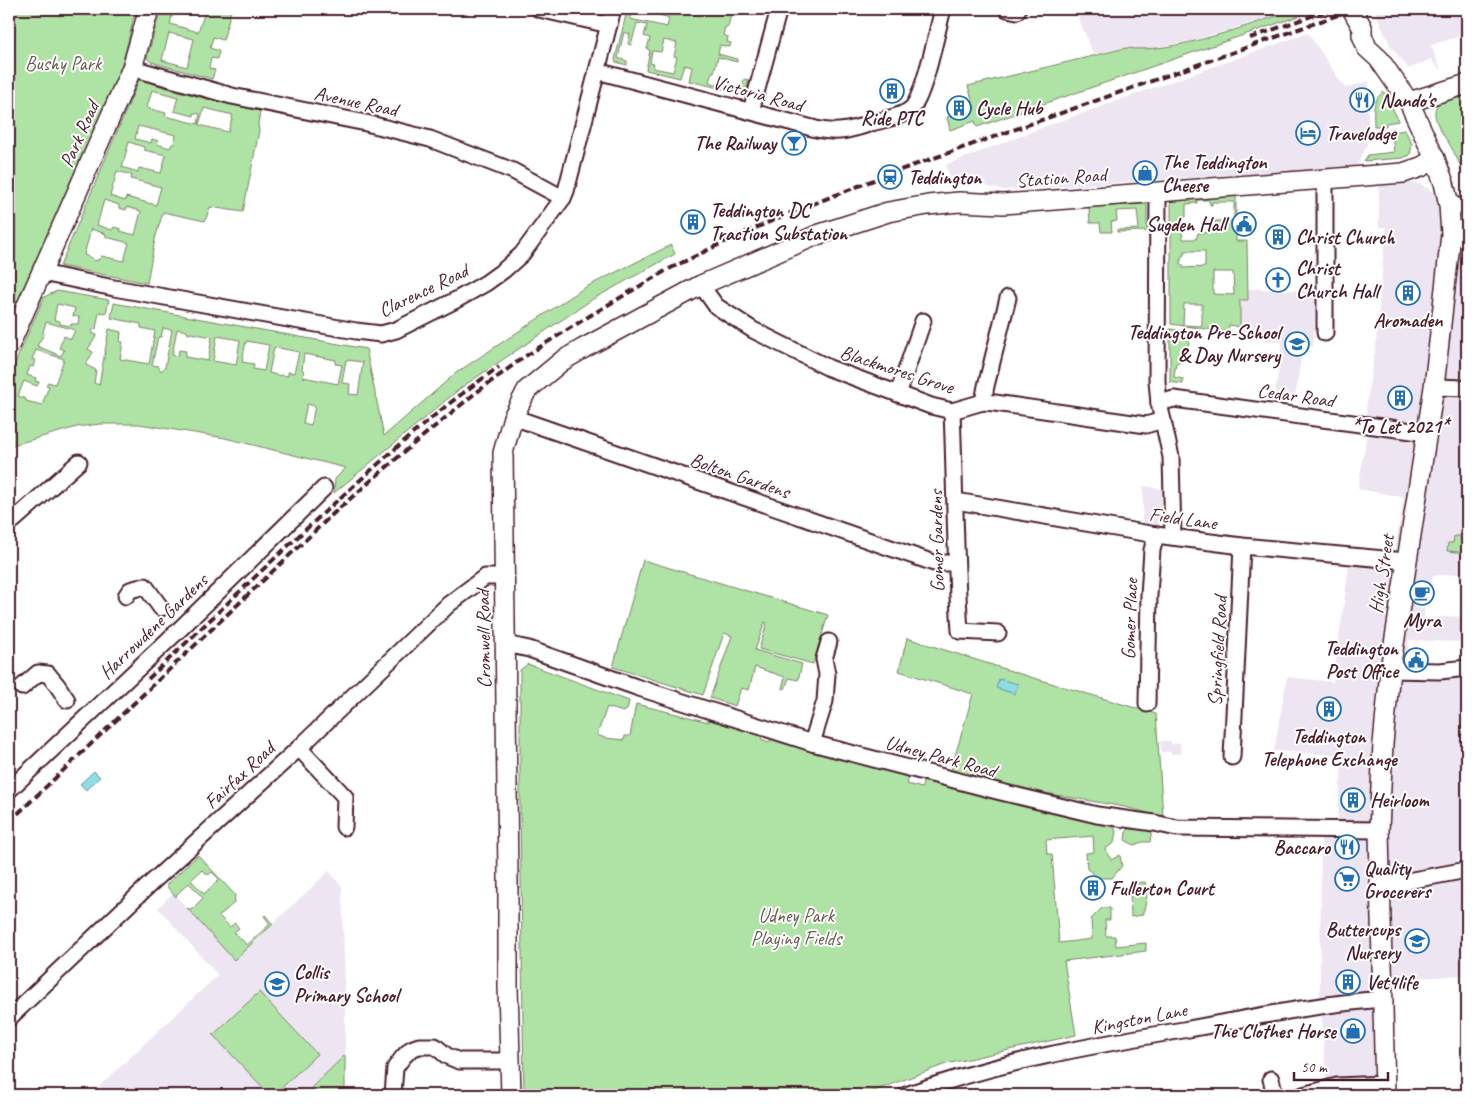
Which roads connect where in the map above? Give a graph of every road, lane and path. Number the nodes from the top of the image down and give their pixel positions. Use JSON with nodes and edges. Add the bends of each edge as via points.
{"nodes":[{"id":1,"x":148,"y":9,"type":"edge"},
{"id":2,"x":539,"y":9,"type":"edge"},
{"id":3,"x":613,"y":9,"type":"edge"},
{"id":4,"x":780,"y":9,"type":"edge"},
{"id":5,"x":943,"y":9,"type":"edge"},
{"id":6,"x":1007,"y":9,"type":"edge"},
{"id":7,"x":1018,"y":9,"type":"edge"},
{"id":8,"x":1352,"y":9,"type":"edge"},
{"id":9,"x":609,"y":25,"type":"junction"},
{"id":10,"x":132,"y":68,"type":"junction"},
{"id":11,"x":597,"y":71,"type":"junction"},
{"id":12,"x":1467,"y":84,"type":"edge"},
{"id":13,"x":1410,"y":102,"type":"junction"},
{"id":14,"x":751,"y":111,"type":"junction"},
{"id":15,"x":1435,"y":159,"type":"junction"},
{"id":16,"x":1325,"y":179,"type":"junction"},
{"id":17,"x":1158,"y":192,"type":"junction"},
{"id":18,"x":563,"y":198,"type":"junction"},
{"id":19,"x":1458,"y":206,"type":"edge"},
{"id":20,"x":42,"y":274,"type":"junction"},
{"id":21,"x":701,"y":285,"type":"junction"},
{"id":22,"x":1008,"y":298,"type":"dead end"},
{"id":23,"x":923,"y":321,"type":"dead end"},
{"id":24,"x":1325,"y":333,"type":"dead end"},
{"id":25,"x":9,"y":346,"type":"edge"},
{"id":26,"x":1434,"y":387,"type":"junction"},
{"id":27,"x":1467,"y":388,"type":"edge"},
{"id":28,"x":898,"y":394,"type":"junction"},
{"id":29,"x":983,"y":402,"type":"junction"},
{"id":30,"x":1159,"y":403,"type":"junction"},
{"id":31,"x":952,"y":411,"type":"junction"},
{"id":32,"x":513,"y":417,"type":"junction"},
{"id":33,"x":1163,"y":420,"type":"junction"},
{"id":34,"x":1427,"y":433,"type":"junction"},
{"id":35,"x":79,"y":462,"type":"dead end"},
{"id":36,"x":324,"y":488,"type":"dead end"},
{"id":37,"x":956,"y":501,"type":"junction"},
{"id":38,"x":9,"y":522,"type":"edge"},
{"id":39,"x":1156,"y":535,"type":"junction"},
{"id":40,"x":1173,"y":538,"type":"junction"},
{"id":41,"x":1242,"y":546,"type":"junction"},
{"id":42,"x":1406,"y":561,"type":"junction"},
{"id":43,"x":955,"y":563,"type":"junction"},
{"id":44,"x":504,"y":577,"type":"junction"},
{"id":45,"x":126,"y":596,"type":"dead end"},
{"id":46,"x":161,"y":608,"type":"dead end"},
{"id":47,"x":998,"y":633,"type":"dead end"},
{"id":48,"x":829,"y":642,"type":"dead end"},
{"id":49,"x":506,"y":644,"type":"junction"},
{"id":50,"x":1467,"y":668,"type":"edge"},
{"id":51,"x":1390,"y":670,"type":"junction"},
{"id":52,"x":22,"y":687,"type":"dead end"},
{"id":53,"x":67,"y":700,"type":"dead end"},
{"id":54,"x":1147,"y":704,"type":"dead end"},
{"id":55,"x":812,"y":743,"type":"junction"},
{"id":56,"x":299,"y":748,"type":"junction"},
{"id":57,"x":1232,"y":757,"type":"dead end"},
{"id":58,"x":9,"y":790,"type":"edge"},
{"id":59,"x":344,"y":827,"type":"dead end"},
{"id":60,"x":1379,"y":830,"type":"junction"},
{"id":61,"x":1467,"y":870,"type":"edge"},
{"id":62,"x":1380,"y":886,"type":"junction"},
{"id":63,"x":1384,"y":999,"type":"junction"},
{"id":64,"x":9,"y":1018,"type":"edge"},
{"id":65,"x":510,"y":1061,"type":"junction"},
{"id":66,"x":1271,"y":1079,"type":"dead end"},
{"id":67,"x":1385,"y":1090,"type":"edge"},
{"id":68,"x":393,"y":1095,"type":"edge"},
{"id":69,"x":511,"y":1095,"type":"edge"},
{"id":70,"x":906,"y":1095,"type":"edge"},
{"id":71,"x":1275,"y":1095,"type":"edge"},
{"id":72,"x":1303,"y":1095,"type":"edge"}],
"edges":[{"from":1,"to":10,"type":"main road","name":"Park Road"},
{"from":2,"to":9,"type":"street"},
{"from":3,"to":9,"type":"street","name":"Clarence Road"},
{"from":4,"to":14,"type":"street"},
{"from":5,"to":14,"type":"street","name":"Victoria Road","via":[[922,89],[908,110],[836,132]]},
{"from":6,"to":7,"type":"street"},
{"from":8,"to":13,"type":"main road","name":"High Street","bridge":true,"via":[[1362,27],[1372,35],[1379,59]]},
{"from":9,"to":11,"type":"street","name":"Clarence Road"},
{"from":10,"to":18,"type":"street","name":"Avenue Road","via":[[232,96],[430,139],[513,171]]},
{"from":10,"to":20,"type":"main road","name":"Park Road"},
{"from":11,"to":14,"type":"street","name":"Victoria Road"},
{"from":11,"to":18,"type":"street","name":"Clarence Road"},
{"from":12,"to":13,"type":"main road"},
{"from":13,"to":15,"type":"main road","name":"High Street"},
{"from":15,"to":16,"type":"main road","name":"Station Road","via":[[1403,173]]},
{"from":15,"to":19,"type":"main road","name":"High Street","via":[[1444,184]]},
{"from":16,"to":17,"type":"main road","name":"Station Road"},
{"from":16,"to":24,"type":"street"},
{"from":17,"to":21,"type":"main road","name":"Station Road","via":[[1003,204],[959,202],[888,212],[817,236]]},
{"from":17,"to":30,"type":"street"},
{"from":18,"to":20,"type":"street","name":"Clarence Road","via":[[527,247],[504,270],[456,300],[396,330],[381,334]]},
{"from":19,"to":26,"type":"main road","name":"High Street","via":[[1450,240]]},
{"from":20,"to":25,"type":"main road","name":"Park Road"},
{"from":21,"to":28,"type":"street","name":"Blackmores Grove","via":[[716,306],[753,330],[829,368]]},
{"from":21,"to":32,"type":"main road","name":"Cromwell Road","via":[[562,361],[527,390]]},
{"from":22,"to":29,"type":"street"},
{"from":23,"to":28,"type":"street"},
{"from":26,"to":27,"type":"street"},
{"from":26,"to":34,"type":"main road","name":"High Street"},
{"from":28,"to":31,"type":"street","name":"Blackmores Grove"},
{"from":29,"to":31,"type":"street","name":"Blackmores Grove"},
{"from":29,"to":33,"type":"street","name":"Blackmores Grove","via":[[1146,425]]},
{"from":30,"to":33,"type":"street"},
{"from":30,"to":34,"type":"street","name":"Cedar Road","via":[[1174,399]]},
{"from":31,"to":37,"type":"street","name":"Gomer Gardens"},
{"from":32,"to":43,"type":"street","name":"Bolton Gardens","via":[[934,563]]},
{"from":32,"to":44,"type":"main road","name":"Cromwell Road","via":[[503,453]]},
{"from":33,"to":40,"type":"street","via":[[1171,457]]},
{"from":34,"to":42,"type":"main road","name":"High Street"},
{"from":35,"to":38,"type":"street"},
{"from":36,"to":58,"type":"street","name":"Harrowdene Gardens","via":[[182,628]]},
{"from":37,"to":39,"type":"street","name":"Field Lane"},
{"from":37,"to":43,"type":"street","name":"Gomer Gardens"},
{"from":39,"to":40,"type":"street","name":"Field Lane"},
{"from":39,"to":54,"type":"street","name":"Gomer Place","via":[[1149,595]]},
{"from":40,"to":41,"type":"street","name":"Field Lane"},
{"from":41,"to":42,"type":"street","name":"Field Lane"},
{"from":41,"to":57,"type":"street","name":"Springfield Road"},
{"from":42,"to":51,"type":"main road","name":"High Street"},
{"from":43,"to":47,"type":"street","name":"Gomer Gardens","via":[[960,631]]},
{"from":44,"to":49,"type":"main road","name":"Cromwell Road"},
{"from":44,"to":56,"type":"street","name":"Fairfax Road","via":[[485,577],[449,604]]},
{"from":45,"to":46,"type":"street","via":[[130,590],[146,586]]},
{"from":48,"to":55,"type":"street","via":[[824,660],[827,674],[825,701]]},
{"from":49,"to":55,"type":"street","name":"Udney Park Road","via":[[530,649],[644,690]]},
{"from":49,"to":65,"type":"main road","name":"Cromwell Road"},
{"from":50,"to":51,"type":"street"},
{"from":51,"to":60,"type":"main road","name":"High Street"},
{"from":52,"to":53,"type":"street","via":[[38,674],[48,674]]},
{"from":55,"to":60,"type":"street","name":"Udney Park Road","via":[[1097,815],[1177,828]]},
{"from":56,"to":59,"type":"street","via":[[345,797]]},
{"from":56,"to":64,"type":"street","name":"Fairfax Road"},
{"from":60,"to":62,"type":"main road","name":"High Street"},
{"from":61,"to":62,"type":"street"},
{"from":62,"to":63,"type":"main road","name":"High Street"},
{"from":63,"to":67,"type":"main road","name":"High Street"},
{"from":63,"to":70,"type":"street","name":"Kingston Lane","via":[[1317,1006],[1120,1041],[1022,1061]]},
{"from":65,"to":68,"type":"street","via":[[459,1061],[435,1046],[419,1046],[411,1049],[395,1068]]},
{"from":65,"to":69,"type":"main road","name":"Cromwell Road"},
{"from":66,"to":71,"type":"street"},
{"from":67,"to":72,"type":"street","via":[[1337,1086]]}]}
